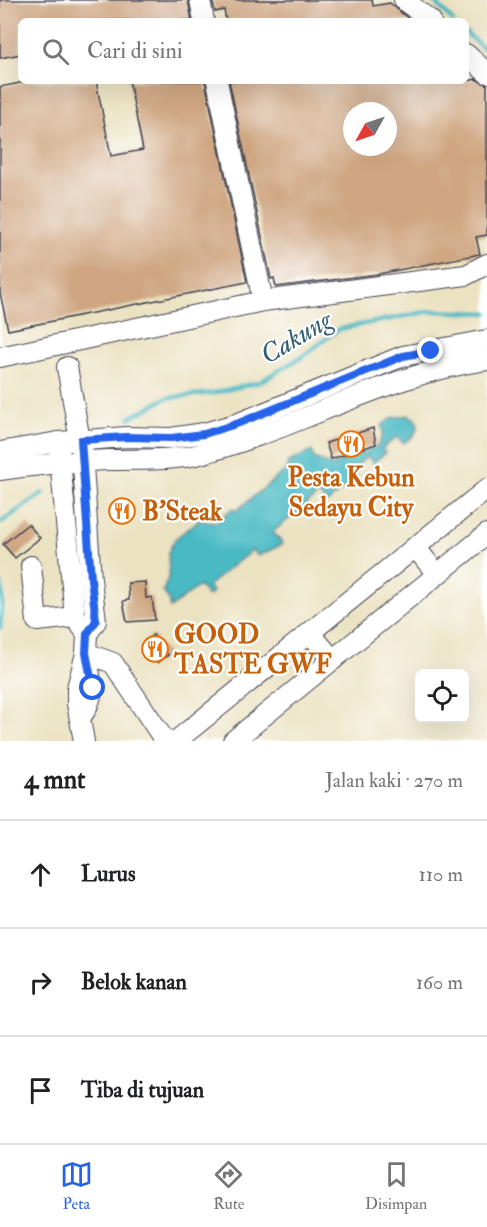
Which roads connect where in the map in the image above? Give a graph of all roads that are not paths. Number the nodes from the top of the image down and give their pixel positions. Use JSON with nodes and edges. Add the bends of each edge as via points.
{"nodes":[{"id":1,"x":200,"y":0,"type":"edge"},
{"id":2,"x":405,"y":0,"type":"edge"},
{"id":3,"x":203,"y":18,"type":"edge"},
{"id":4,"x":427,"y":18,"type":"edge"},
{"id":5,"x":469,"y":57,"type":"edge"},
{"id":6,"x":487,"y":73,"type":"edge"},
{"id":7,"x":218,"y":84,"type":"edge"},
{"id":8,"x":487,"y":264,"type":"edge"},
{"id":9,"x":263,"y":301,"type":"junction"},
{"id":10,"x":487,"y":340,"type":"edge"},
{"id":11,"x":0,"y":357,"type":"edge"},
{"id":12,"x":487,"y":360,"type":"edge"},
{"id":13,"x":67,"y":368,"type":"dead end"},
{"id":14,"x":81,"y":440,"type":"junction"},
{"id":15,"x":58,"y":442,"type":"junction"},
{"id":16,"x":0,"y":452,"type":"edge"},
{"id":17,"x":82,"y":461,"type":"junction"},
{"id":18,"x":60,"y":462,"type":"junction"},
{"id":19,"x":0,"y":470,"type":"edge"},
{"id":20,"x":487,"y":489,"type":"edge"},
{"id":21,"x":487,"y":534,"type":"edge"},
{"id":22,"x":415,"y":547,"type":"junction"},
{"id":23,"x":31,"y":566,"type":"dead end"},
{"id":24,"x":437,"y":574,"type":"junction"},
{"id":25,"x":75,"y":617,"type":"junction"},
{"id":26,"x":310,"y":633,"type":"junction"},
{"id":27,"x":86,"y":644,"type":"junction"},
{"id":28,"x":333,"y":660,"type":"junction"},
{"id":29,"x":82,"y":740,"type":"edge"},
{"id":30,"x":177,"y":740,"type":"edge"},
{"id":31,"x":233,"y":741,"type":"edge"}],
"edges":[{"from":1,"to":3,"type":"street"},
{"from":2,"to":4,"type":"street"},
{"from":5,"to":6,"type":"street"},
{"from":7,"to":9,"type":"street"},
{"from":8,"to":9,"type":"street","via":[[466,275]]},
{"from":9,"to":11,"type":"street"},
{"from":10,"to":14,"type":"street","via":[[403,356],[204,434]]},
{"from":12,"to":17,"type":"street","via":[[378,389],[195,455]]},
{"from":13,"to":14,"type":"street"},
{"from":14,"to":15,"type":"street"},
{"from":14,"to":17,"type":"street"},
{"from":15,"to":16,"type":"street"},
{"from":15,"to":18,"type":"street"},
{"from":17,"to":18,"type":"street"},
{"from":17,"to":27,"type":"street","via":[[96,621]]},
{"from":18,"to":19,"type":"street"},
{"from":18,"to":25,"type":"street"},
{"from":20,"to":22,"type":"street"},
{"from":21,"to":24,"type":"street"},
{"from":22,"to":24,"type":"street"},
{"from":22,"to":26,"type":"street"},
{"from":23,"to":25,"type":"street","via":[[37,621]]},
{"from":24,"to":28,"type":"street"},
{"from":25,"to":27,"type":"street"},
{"from":26,"to":28,"type":"street"},
{"from":26,"to":30,"type":"street"},
{"from":27,"to":29,"type":"street","via":[[77,688]]},
{"from":27,"to":30,"type":"street","via":[[113,663]]},
{"from":28,"to":31,"type":"street"}]}
